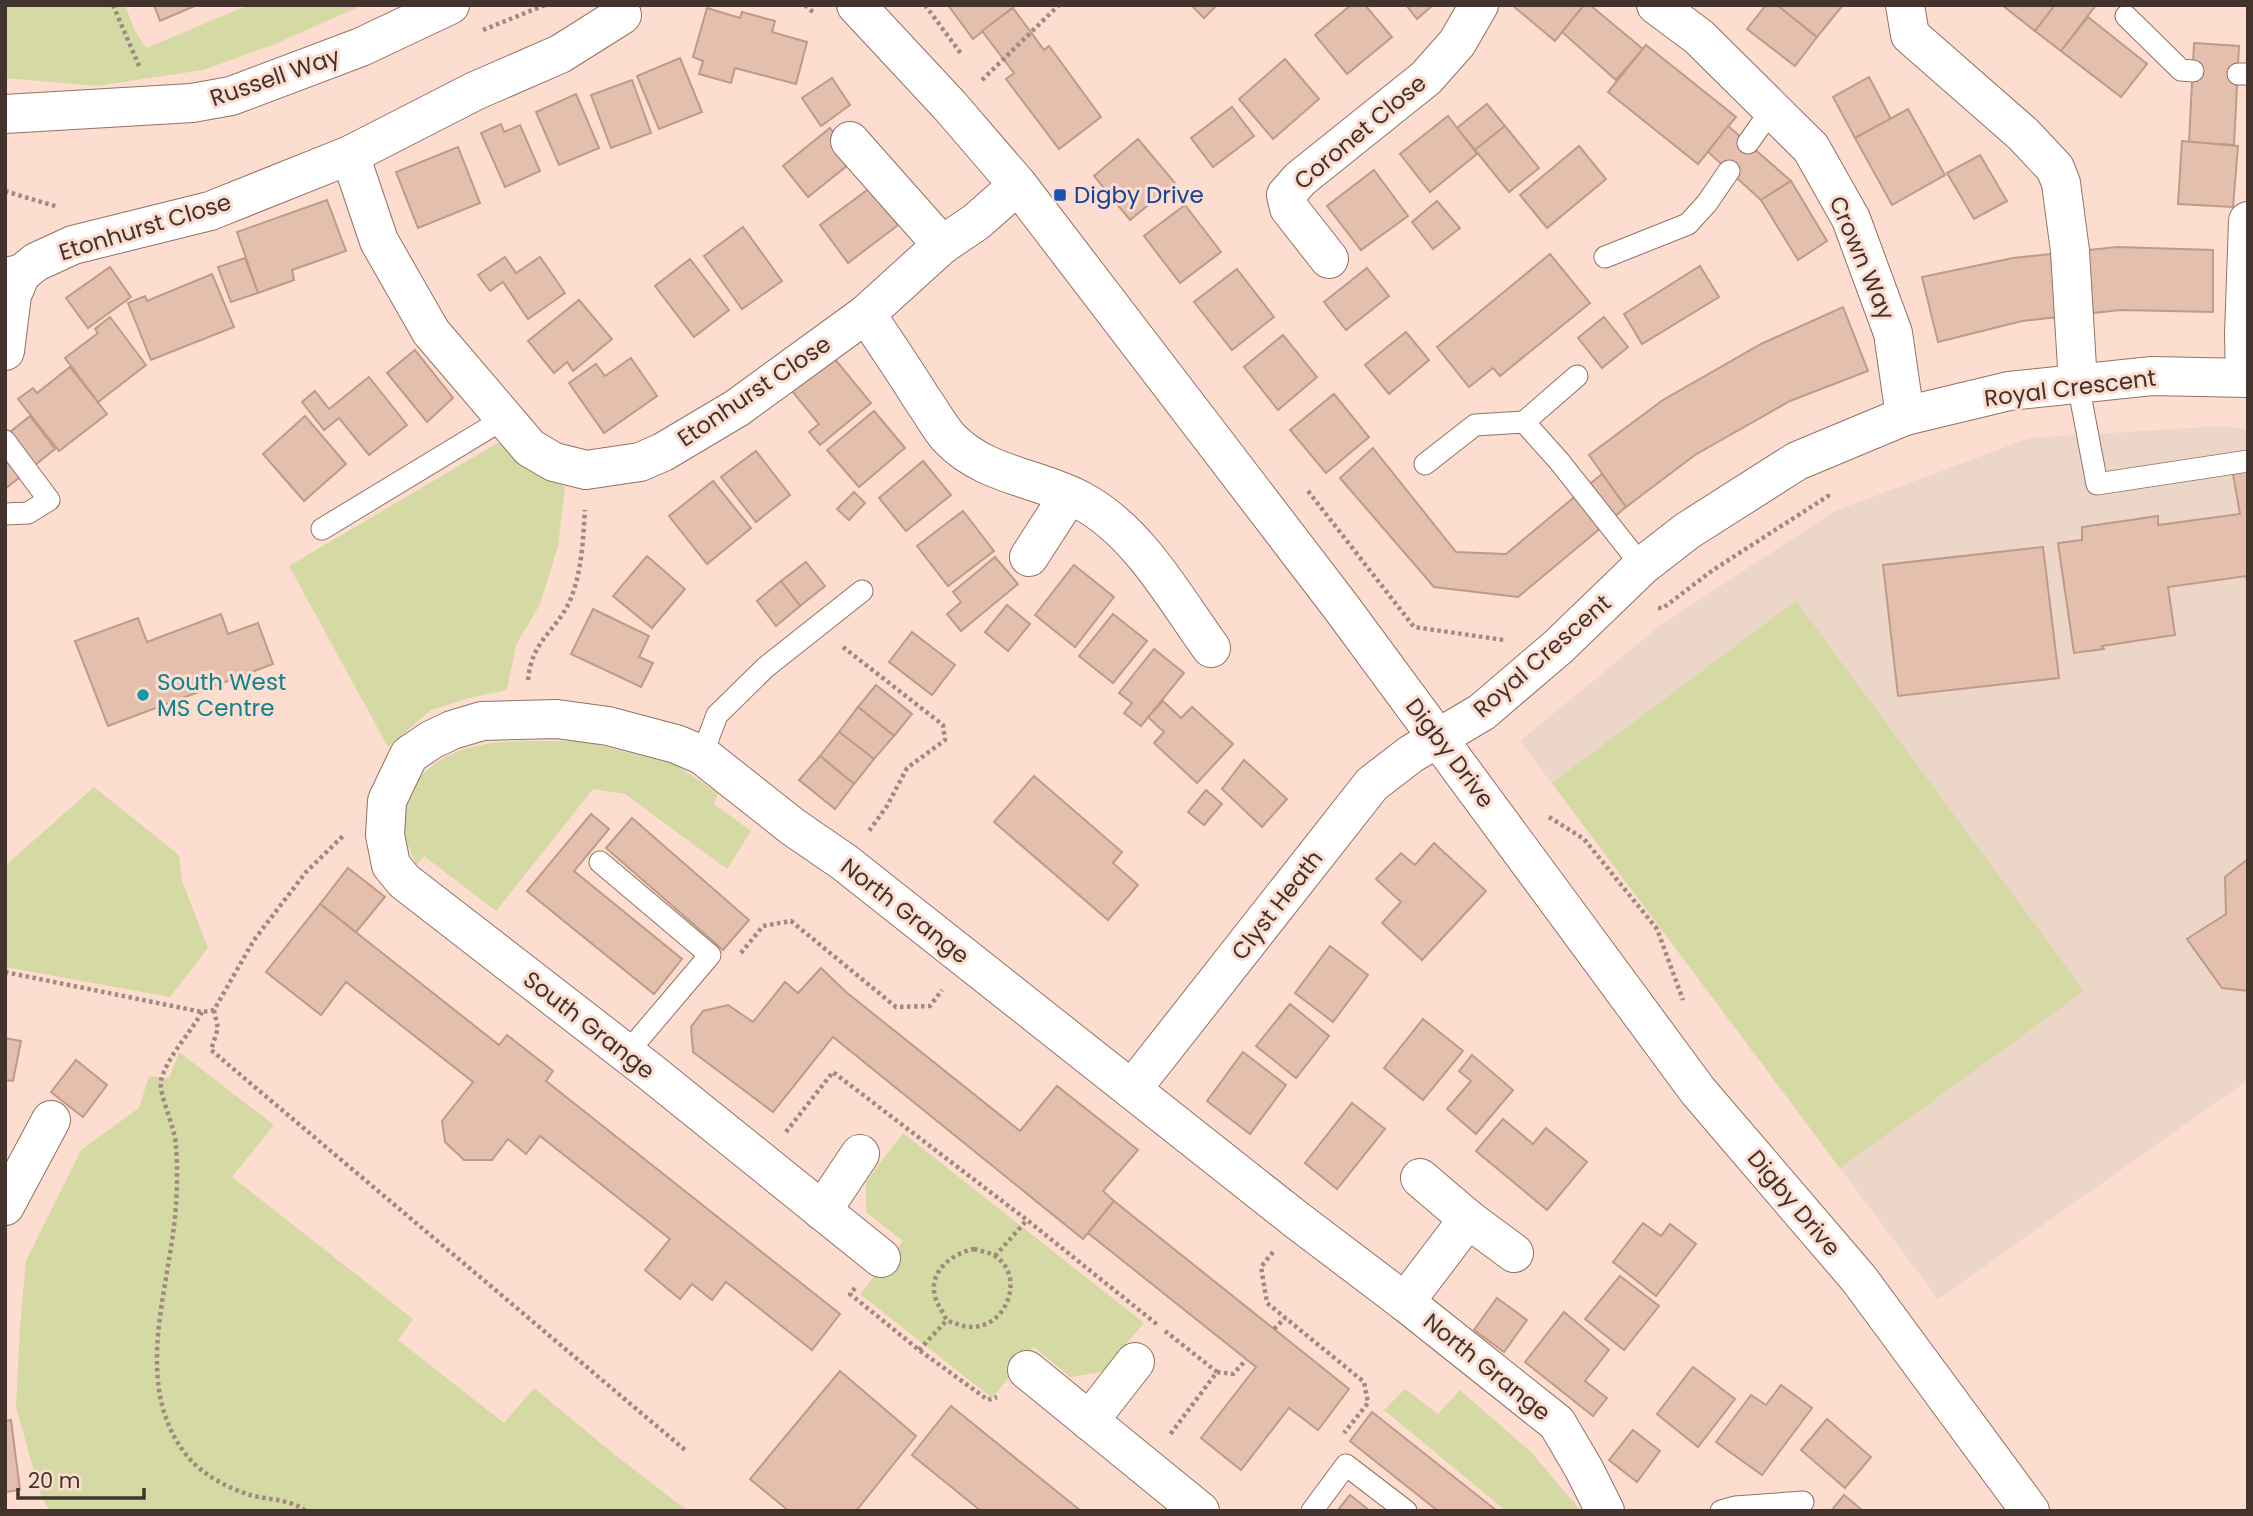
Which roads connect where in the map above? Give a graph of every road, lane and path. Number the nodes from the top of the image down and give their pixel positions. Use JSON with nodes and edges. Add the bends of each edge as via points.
{"nodes":[{"id":1,"x":113,"y":5,"type":"edge"},
{"id":2,"x":450,"y":5,"type":"edge"},
{"id":3,"x":856,"y":5,"type":"edge"},
{"id":4,"x":925,"y":5,"type":"edge"},
{"id":5,"x":1059,"y":5,"type":"edge"},
{"id":6,"x":1479,"y":5,"type":"edge"},
{"id":7,"x":1656,"y":5,"type":"edge"},
{"id":8,"x":1905,"y":5,"type":"edge"},
{"id":9,"x":630,"y":10,"type":"edge"},
{"id":10,"x":2126,"y":16,"type":"dead end"},
{"id":11,"x":965,"y":59,"type":"dead end"},
{"id":12,"x":973,"y":70,"type":"dead end"},
{"id":13,"x":2193,"y":71,"type":"dead end"},
{"id":14,"x":143,"y":75,"type":"dead end"},
{"id":15,"x":981,"y":80,"type":"junction"},
{"id":16,"x":975,"y":85,"type":"dead end"},
{"id":17,"x":1772,"y":109,"type":"junction"},
{"id":18,"x":5,"y":114,"type":"edge"},
{"id":19,"x":850,"y":141,"type":"dead end"},
{"id":20,"x":1748,"y":143,"type":"dead end"},
{"id":21,"x":350,"y":155,"type":"junction"},
{"id":22,"x":1729,"y":171,"type":"dead end"},
{"id":23,"x":1018,"y":185,"type":"junction"},
{"id":24,"x":5,"y":191,"type":"edge"},
{"id":25,"x":58,"y":206,"type":"dead end"},
{"id":26,"x":2248,"y":221,"type":"edge"},
{"id":27,"x":942,"y":245,"type":"junction"},
{"id":28,"x":1605,"y":257,"type":"dead end"},
{"id":29,"x":1329,"y":259,"type":"dead end"},
{"id":30,"x":13,"y":276,"type":"edge"},
{"id":31,"x":866,"y":314,"type":"junction"},
{"id":32,"x":5,"y":351,"type":"edge"},
{"id":33,"x":1577,"y":376,"type":"dead end"},
{"id":34,"x":2246,"y":378,"type":"edge"},
{"id":35,"x":2078,"y":384,"type":"junction"},
{"id":36,"x":1905,"y":416,"type":"junction"},
{"id":37,"x":505,"y":418,"type":"junction"},
{"id":38,"x":1524,"y":422,"type":"junction"},
{"id":39,"x":5,"y":441,"type":"edge"},
{"id":40,"x":2248,"y":461,"type":"edge"},
{"id":41,"x":1425,"y":464,"type":"dead end"},
{"id":42,"x":586,"y":470,"type":"junction"},
{"id":43,"x":1305,"y":487,"type":"dead end"},
{"id":44,"x":1831,"y":488,"type":"dead end"},
{"id":45,"x":1069,"y":495,"type":"junction"},
{"id":46,"x":5,"y":514,"type":"edge"},
{"id":47,"x":322,"y":528,"type":"dead end"},
{"id":48,"x":1029,"y":557,"type":"dead end"},
{"id":49,"x":1642,"y":566,"type":"junction"},
{"id":50,"x":862,"y":591,"type":"dead end"},
{"id":51,"x":1654,"y":608,"type":"dead end"},
{"id":52,"x":818,"y":628,"type":"junction"},
{"id":53,"x":1558,"y":647,"type":"junction"},
{"id":54,"x":1211,"y":648,"type":"dead end"},
{"id":55,"x":530,"y":720,"type":"junction"},
{"id":56,"x":1438,"y":738,"type":"junction"},
{"id":57,"x":702,"y":755,"type":"junction"},
{"id":58,"x":1543,"y":813,"type":"dead end"},
{"id":59,"x":385,"y":822,"type":"junction"},
{"id":60,"x":869,"y":831,"type":"dead end"},
{"id":61,"x":600,"y":862,"type":"dead end"},
{"id":62,"x":738,"y":957,"type":"dead end"},
{"id":63,"x":965,"y":958,"type":"junction"},
{"id":64,"x":5,"y":972,"type":"edge"},
{"id":65,"x":1685,"y":1007,"type":"dead end"},
{"id":66,"x":214,"y":1010,"type":"junction"},
{"id":67,"x":202,"y":1012,"type":"junction"},
{"id":68,"x":626,"y":1054,"type":"junction"},
{"id":69,"x":1132,"y":1089,"type":"junction"},
{"id":70,"x":51,"y":1120,"type":"dead end"},
{"id":71,"x":860,"y":1154,"type":"dead end"},
{"id":72,"x":762,"y":1163,"type":"junction"},
{"id":73,"x":1420,"y":1178,"type":"dead end"},
{"id":74,"x":5,"y":1206,"type":"edge"},
{"id":75,"x":822,"y":1211,"type":"junction"},
{"id":76,"x":1468,"y":1219,"type":"junction"},
{"id":77,"x":1027,"y":1220,"type":"junction"},
{"id":78,"x":1297,"y":1221,"type":"junction"},
{"id":79,"x":1514,"y":1253,"type":"dead end"},
{"id":80,"x":995,"y":1256,"type":"junction"},
{"id":81,"x":881,"y":1258,"type":"joint"},
{"id":82,"x":1405,"y":1301,"type":"junction"},
{"id":83,"x":1285,"y":1318,"type":"junction"},
{"id":84,"x":947,"y":1320,"type":"junction"},
{"id":85,"x":1275,"y":1329,"type":"dead end"},
{"id":86,"x":919,"y":1350,"type":"junction"},
{"id":87,"x":1246,"y":1360,"type":"dead end"},
{"id":88,"x":1135,"y":1362,"type":"dead end"},
{"id":89,"x":1027,"y":1370,"type":"joint"},
{"id":90,"x":1217,"y":1373,"type":"junction"},
{"id":91,"x":1089,"y":1421,"type":"junction"},
{"id":92,"x":1342,"y":1436,"type":"dead end"},
{"id":93,"x":685,"y":1450,"type":"dead end"},
{"id":94,"x":1146,"y":1468,"type":"junction"},
{"id":95,"x":1803,"y":1502,"type":"dead end"},
{"id":96,"x":306,"y":1511,"type":"edge"},
{"id":97,"x":1200,"y":1511,"type":"edge"},
{"id":98,"x":1312,"y":1511,"type":"edge"},
{"id":99,"x":1406,"y":1511,"type":"edge"},
{"id":100,"x":1605,"y":1511,"type":"edge"},
{"id":101,"x":1721,"y":1511,"type":"edge"},
{"id":102,"x":2031,"y":1511,"type":"edge"}],
"edges":[{"from":1,"to":14,"type":"path"},
{"from":2,"to":18,"type":"street","name":"Russell Way","via":[[362,47],[231,96],[192,103]]},
{"from":3,"to":23,"type":"street","name":"Digby Drive"},
{"from":4,"to":11,"type":"path"},
{"from":5,"to":15,"type":"path"},
{"from":6,"to":29,"type":"street","name":"Coronet Close","via":[[1457,43],[1426,78],[1286,195],[1289,208]]},
{"from":7,"to":17,"type":"street","name":"Crown Way","via":[[1699,37]]},
{"from":8,"to":35,"type":"street","via":[[1910,35],[2055,168],[2068,238]]},
{"from":9,"to":21,"type":"street","name":"Etonhurst Close","via":[[560,54]]},
{"from":10,"to":13,"type":"lane","via":[[2181,70]]},
{"from":12,"to":15,"type":"path"},
{"from":15,"to":16,"type":"path"},
{"from":17,"to":20,"type":"lane"},
{"from":17,"to":36,"type":"street","name":"Crown Way","via":[[1811,148],[1851,219],[1894,333]]},
{"from":19,"to":27,"type":"street"},
{"from":21,"to":30,"type":"street","name":"Etonhurst Close","via":[[210,211],[73,245]]},
{"from":21,"to":37,"type":"street","name":"Etonhurst Close","via":[[379,242],[430,332]]},
{"from":22,"to":28,"type":"lane","via":[[1688,224]]},
{"from":23,"to":27,"type":"street","name":"Etonhurst Close"},
{"from":23,"to":56,"type":"street","name":"Digby Drive"},
{"from":24,"to":25,"type":"path"},
{"from":26,"to":34,"type":"street"},
{"from":27,"to":31,"type":"street","name":"Etonhurst Close"},
{"from":30,"to":32,"type":"street","name":"Etonhurst Close"},
{"from":31,"to":42,"type":"street","name":"Etonhurst Close","via":[[737,408],[663,452],[640,462]]},
{"from":31,"to":45,"type":"street","via":[[948,438],[973,459]]},
{"from":33,"to":38,"type":"lane"},
{"from":34,"to":35,"type":"street","name":"Royal Crescent","via":[[2152,376]]},
{"from":35,"to":36,"type":"street","name":"Royal Crescent","via":[[2008,391]]},
{"from":35,"to":40,"type":"lane","via":[[2097,484]]},
{"from":36,"to":49,"type":"street","name":"Royal Crescent","via":[[1797,461],[1687,530]]},
{"from":37,"to":42,"type":"street","name":"Etonhurst Close","via":[[530,448],[554,462]]},
{"from":37,"to":47,"type":"lane"},
{"from":38,"to":41,"type":"lane","via":[[1475,425]]},
{"from":38,"to":49,"type":"lane"},
{"from":39,"to":46,"type":"lane","via":[[48,500],[28,513]]},
{"from":42,"to":55,"type":"path","via":[[583,553],[570,599],[534,653],[528,683]]},
{"from":43,"to":53,"type":"path","via":[[1414,627]]},
{"from":44,"to":51,"type":"path","via":[[1828,496],[1663,608]]},
{"from":45,"to":48,"type":"street"},
{"from":45,"to":54,"type":"street","via":[[1114,522],[1134,541]]},
{"from":49,"to":53,"type":"street","name":"Royal Crescent"},
{"from":50,"to":52,"type":"lane"},
{"from":52,"to":57,"type":"lane","via":[[766,667],[717,715]]},
{"from":52,"to":60,"type":"path","via":[[943,725],[945,740],[907,768]]},
{"from":53,"to":56,"type":"street","name":"Royal Crescent","via":[[1482,712]]},
{"from":55,"to":57,"type":"street","name":"North Grange","via":[[608,726]]},
{"from":55,"to":59,"type":"street","name":"North Grange","via":[[482,722],[452,730],[409,755],[387,801]]},
{"from":56,"to":69,"type":"street","name":"Clyst Heath","via":[[1372,784]]},
{"from":56,"to":102,"type":"street","name":"Digby Drive","via":[[1698,1091],[1859,1279]]},
{"from":57,"to":63,"type":"street","name":"North Grange"},
{"from":58,"to":65,"type":"path","via":[[1584,839],[1657,929]]},
{"from":59,"to":66,"type":"path","via":[[357,825],[306,872],[254,940]]},
{"from":59,"to":68,"type":"street","name":"South Grange","via":[[391,865],[404,881]]},
{"from":61,"to":68,"type":"lane","via":[[710,955]]},
{"from":62,"to":63,"type":"path","via":[[762,926],[791,921],[896,1007],[930,1006]]},
{"from":63,"to":69,"type":"street","name":"North Grange"},
{"from":64,"to":67,"type":"path"},
{"from":66,"to":67,"type":"path"},
{"from":66,"to":93,"type":"path","via":[[218,1028],[211,1050]]},
{"from":67,"to":96,"type":"path","via":[[174,1052],[160,1083],[176,1144],[174,1224],[156,1374],[161,1404],[172,1433],[205,1474],[248,1495]]},
{"from":68,"to":72,"type":"street","name":"South Grange"},
{"from":69,"to":78,"type":"street","name":"North Grange"},
{"from":70,"to":74,"type":"street"},
{"from":71,"to":75,"type":"street"},
{"from":72,"to":75,"type":"street","name":"South Grange"},
{"from":72,"to":77,"type":"path","via":[[833,1072]]},
{"from":73,"to":76,"type":"street"},
{"from":75,"to":81,"type":"street","name":"South Grange"},
{"from":76,"to":79,"type":"street"},
{"from":76,"to":82,"type":"street","name":"North Grange"},
{"from":77,"to":80,"type":"path"},
{"from":77,"to":90,"type":"path"},
{"from":78,"to":82,"type":"street","name":"North Grange"},
{"from":78,"to":83,"type":"path","via":[[1261,1267],[1267,1303]]},
{"from":80,"to":84,"type":"path","via":[[974,1249],[938,1269],[936,1300]]},
{"from":80,"to":84,"type":"path","via":[[1010,1282],[1000,1314],[977,1327]]},
{"from":81,"to":86,"type":"path","via":[[850,1294]]},
{"from":82,"to":100,"type":"street","name":"North Grange","via":[[1557,1423]]},
{"from":83,"to":85,"type":"path"},
{"from":83,"to":92,"type":"path","via":[[1364,1382],[1368,1403]]},
{"from":84,"to":86,"type":"path"},
{"from":86,"to":89,"type":"path","via":[[988,1400],[1006,1394]]},
{"from":87,"to":90,"type":"path","via":[[1233,1374]]},
{"from":88,"to":91,"type":"street"},
{"from":89,"to":91,"type":"street"},
{"from":90,"to":94,"type":"path"},
{"from":91,"to":94,"type":"street"},
{"from":94,"to":97,"type":"street"},
{"from":95,"to":101,"type":"lane"},
{"from":98,"to":99,"type":"lane","via":[[1346,1465]]}]}
